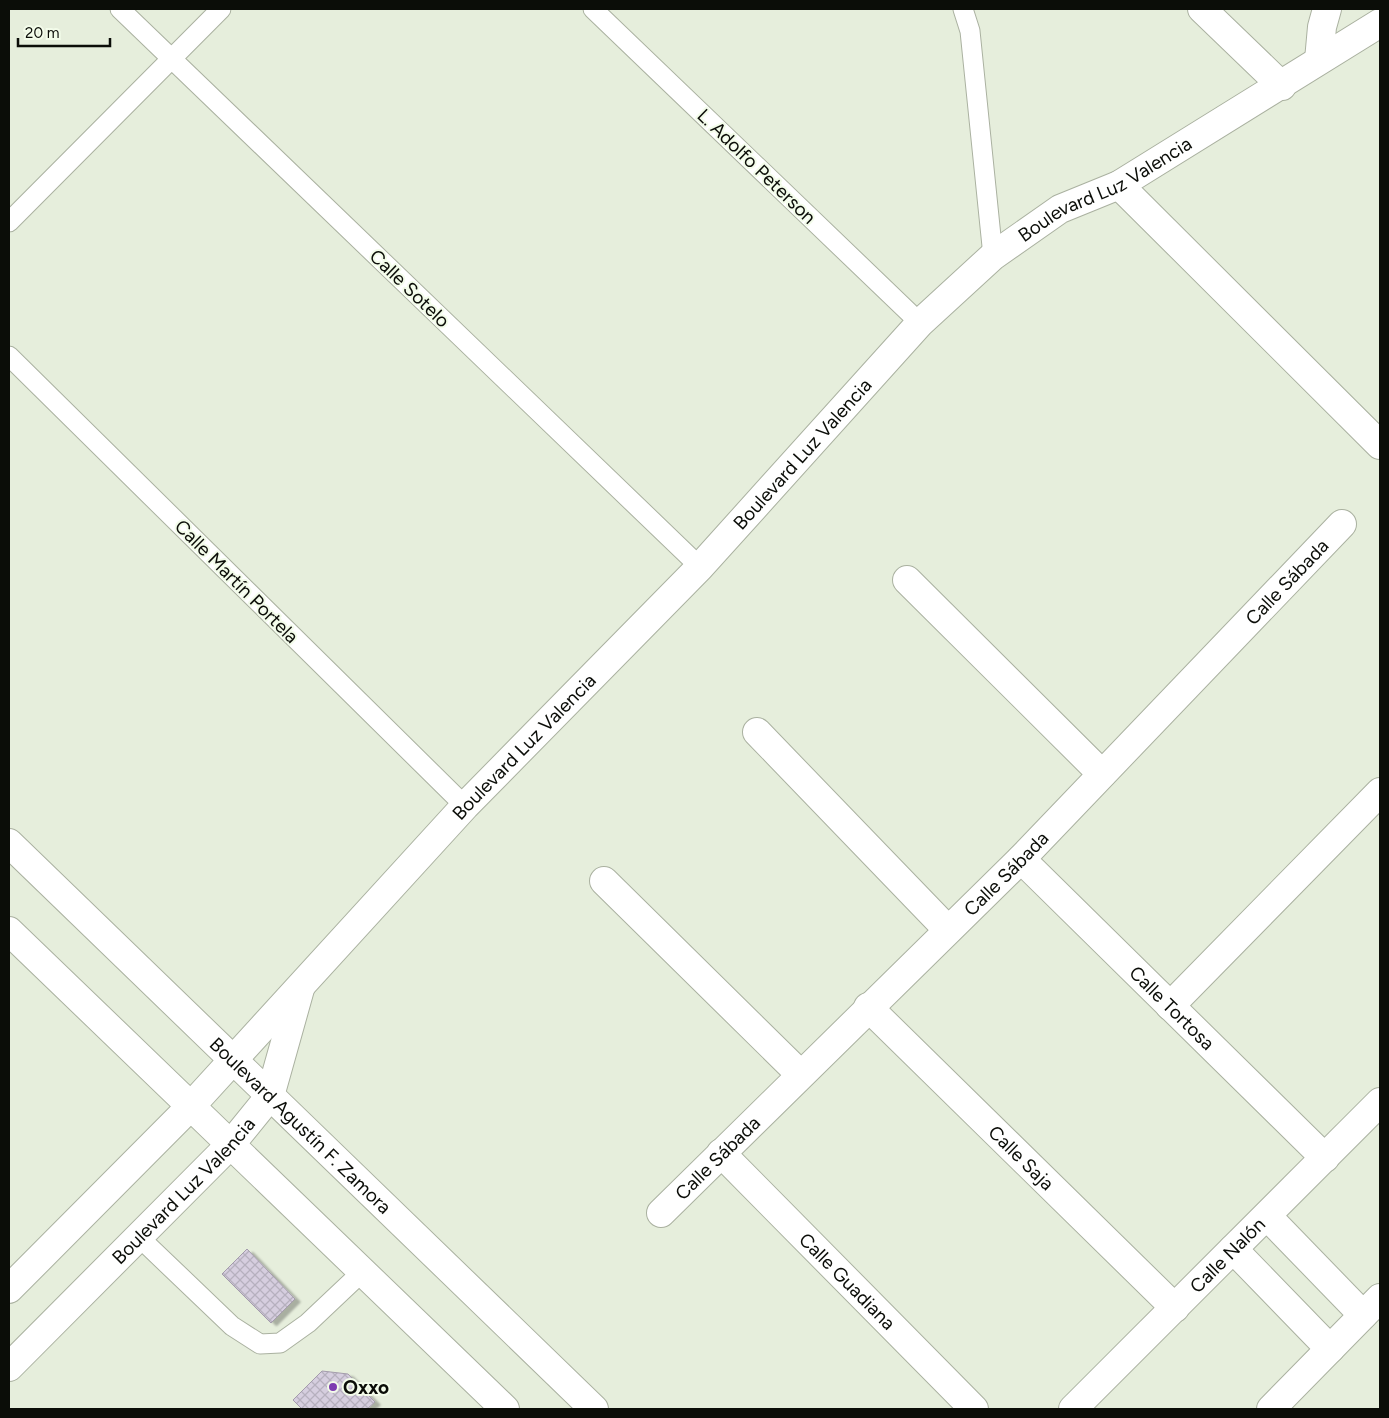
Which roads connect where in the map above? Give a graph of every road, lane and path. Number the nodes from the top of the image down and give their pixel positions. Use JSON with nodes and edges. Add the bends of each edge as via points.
{"nodes":[{"id":1,"x":120,"y":9,"type":"edge"},
{"id":2,"x":221,"y":9,"type":"edge"},
{"id":3,"x":593,"y":9,"type":"edge"},
{"id":4,"x":963,"y":9,"type":"edge"},
{"id":5,"x":1202,"y":9,"type":"edge"},
{"id":6,"x":1327,"y":9,"type":"edge"},
{"id":7,"x":1380,"y":23,"type":"edge"},
{"id":8,"x":172,"y":60,"type":"junction"},
{"id":9,"x":1319,"y":60,"type":"junction"},
{"id":10,"x":1282,"y":86,"type":"junction"},
{"id":11,"x":1119,"y":185,"type":"junction"},
{"id":12,"x":9,"y":222,"type":"edge"},
{"id":13,"x":992,"y":256,"type":"junction"},
{"id":14,"x":920,"y":323,"type":"junction"},
{"id":15,"x":9,"y":356,"type":"edge"},
{"id":16,"x":1380,"y":445,"type":"edge"},
{"id":17,"x":1342,"y":524,"type":"dead end"},
{"id":18,"x":700,"y":567,"type":"junction"},
{"id":19,"x":907,"y":580,"type":"dead end"},
{"id":20,"x":757,"y":732,"type":"dead end"},
{"id":21,"x":1102,"y":774,"type":"junction"},
{"id":22,"x":1380,"y":792,"type":"edge"},
{"id":23,"x":465,"y":806,"type":"junction"},
{"id":24,"x":9,"y":843,"type":"edge"},
{"id":25,"x":1020,"y":858,"type":"junction"},
{"id":26,"x":604,"y":881,"type":"dead end"},
{"id":27,"x":948,"y":930,"type":"junction"},
{"id":28,"x":9,"y":931,"type":"edge"},
{"id":29,"x":302,"y":982,"type":"junction"},
{"id":30,"x":1170,"y":1006,"type":"junction"},
{"id":31,"x":868,"y":1008,"type":"junction"},
{"id":32,"x":232,"y":1059,"type":"junction"},
{"id":33,"x":800,"y":1074,"type":"junction"},
{"id":34,"x":270,"y":1096,"type":"junction"},
{"id":35,"x":1380,"y":1102,"type":"edge"},
{"id":36,"x":191,"y":1106,"type":"junction"},
{"id":37,"x":231,"y":1144,"type":"junction"},
{"id":38,"x":721,"y":1153,"type":"junction"},
{"id":39,"x":1325,"y":1158,"type":"junction"},
{"id":40,"x":660,"y":1214,"type":"dead end"},
{"id":41,"x":1267,"y":1216,"type":"junction"},
{"id":42,"x":138,"y":1237,"type":"junction"},
{"id":43,"x":1234,"y":1249,"type":"junction"},
{"id":44,"x":363,"y":1271,"type":"junction"},
{"id":45,"x":9,"y":1289,"type":"edge"},
{"id":46,"x":1372,"y":1307,"type":"edge"},
{"id":47,"x":1175,"y":1308,"type":"junction"},
{"id":48,"x":1330,"y":1350,"type":"junction"},
{"id":49,"x":9,"y":1368,"type":"edge"},
{"id":50,"x":505,"y":1409,"type":"edge"},
{"id":51,"x":594,"y":1409,"type":"edge"},
{"id":52,"x":974,"y":1409,"type":"edge"},
{"id":53,"x":1073,"y":1409,"type":"edge"},
{"id":54,"x":1271,"y":1409,"type":"edge"}],
"edges":[{"from":1,"to":8,"type":"lane","name":"Calle Sotelo"},
{"from":2,"to":8,"type":"lane"},
{"from":3,"to":14,"type":"lane","name":"L. Adolfo Peterson"},
{"from":4,"to":13,"type":"lane","via":[[970,31]]},
{"from":5,"to":10,"type":"street"},
{"from":6,"to":9,"type":"street"},
{"from":7,"to":9,"type":"street","name":"Boulevard Luz Valencia"},
{"from":8,"to":12,"type":"lane"},
{"from":8,"to":18,"type":"lane","name":"Calle Sotelo"},
{"from":9,"to":10,"type":"street","name":"Boulevard Luz Valencia"},
{"from":10,"to":11,"type":"street","name":"Boulevard Luz Valencia"},
{"from":11,"to":13,"type":"street","name":"Boulevard Luz Valencia","via":[[1060,209]]},
{"from":11,"to":16,"type":"street"},
{"from":13,"to":14,"type":"street","name":"Boulevard Luz Valencia"},
{"from":14,"to":18,"type":"street","name":"Boulevard Luz Valencia"},
{"from":15,"to":23,"type":"lane","name":"Calle Martín Portela"},
{"from":17,"to":21,"type":"street","name":"Calle Sábada"},
{"from":18,"to":23,"type":"street","name":"Boulevard Luz Valencia"},
{"from":19,"to":21,"type":"street"},
{"from":20,"to":27,"type":"street"},
{"from":21,"to":25,"type":"street","name":"Calle Sábada"},
{"from":22,"to":30,"type":"street"},
{"from":23,"to":29,"type":"street","name":"Boulevard Luz Valencia"},
{"from":24,"to":32,"type":"street","name":"Boulevard Agustín F. Zamora"},
{"from":25,"to":27,"type":"street","name":"Calle Sábada"},
{"from":25,"to":30,"type":"street","name":"Calle Tortosa"},
{"from":26,"to":33,"type":"street"},
{"from":27,"to":31,"type":"street","name":"Calle Sábada"},
{"from":28,"to":36,"type":"street"},
{"from":29,"to":32,"type":"street","name":"Boulevard Luz Valencia"},
{"from":29,"to":34,"type":"street","name":"Boulevard Luz Valencia"},
{"from":30,"to":39,"type":"street","name":"Calle Tortosa"},
{"from":31,"to":33,"type":"street","name":"Calle Sábada"},
{"from":31,"to":47,"type":"street","name":"Calle Saja"},
{"from":32,"to":34,"type":"street","name":"Boulevard Agustín F. Zamora"},
{"from":32,"to":36,"type":"street","name":"Boulevard Luz Valencia"},
{"from":33,"to":38,"type":"street","name":"Calle Sábada"},
{"from":34,"to":37,"type":"street","name":"Boulevard Luz Valencia"},
{"from":34,"to":51,"type":"street","name":"Boulevard Agustín F. Zamora"},
{"from":35,"to":39,"type":"street","name":"Calle Nalón"},
{"from":36,"to":37,"type":"street"},
{"from":36,"to":45,"type":"street","name":"Boulevard Luz Valencia"},
{"from":37,"to":42,"type":"street","name":"Boulevard Luz Valencia"},
{"from":37,"to":44,"type":"street"},
{"from":38,"to":40,"type":"street","name":"Calle Sábada"},
{"from":38,"to":52,"type":"street","name":"Calle Guadiana"},
{"from":39,"to":41,"type":"street","name":"Calle Nalón"},
{"from":41,"to":43,"type":"street","name":"Calle Nalón"},
{"from":41,"to":46,"type":"street"},
{"from":42,"to":44,"type":"lane","via":[[232,1326],[260,1344],[280,1343],[308,1323]]},
{"from":42,"to":49,"type":"street","name":"Boulevard Luz Valencia"},
{"from":43,"to":47,"type":"street","name":"Calle Nalón"},
{"from":43,"to":48,"type":"street"},
{"from":44,"to":50,"type":"street"},
{"from":46,"to":48,"type":"street"},
{"from":47,"to":53,"type":"street","name":"Calle Nalón"},
{"from":48,"to":54,"type":"street"}]}
